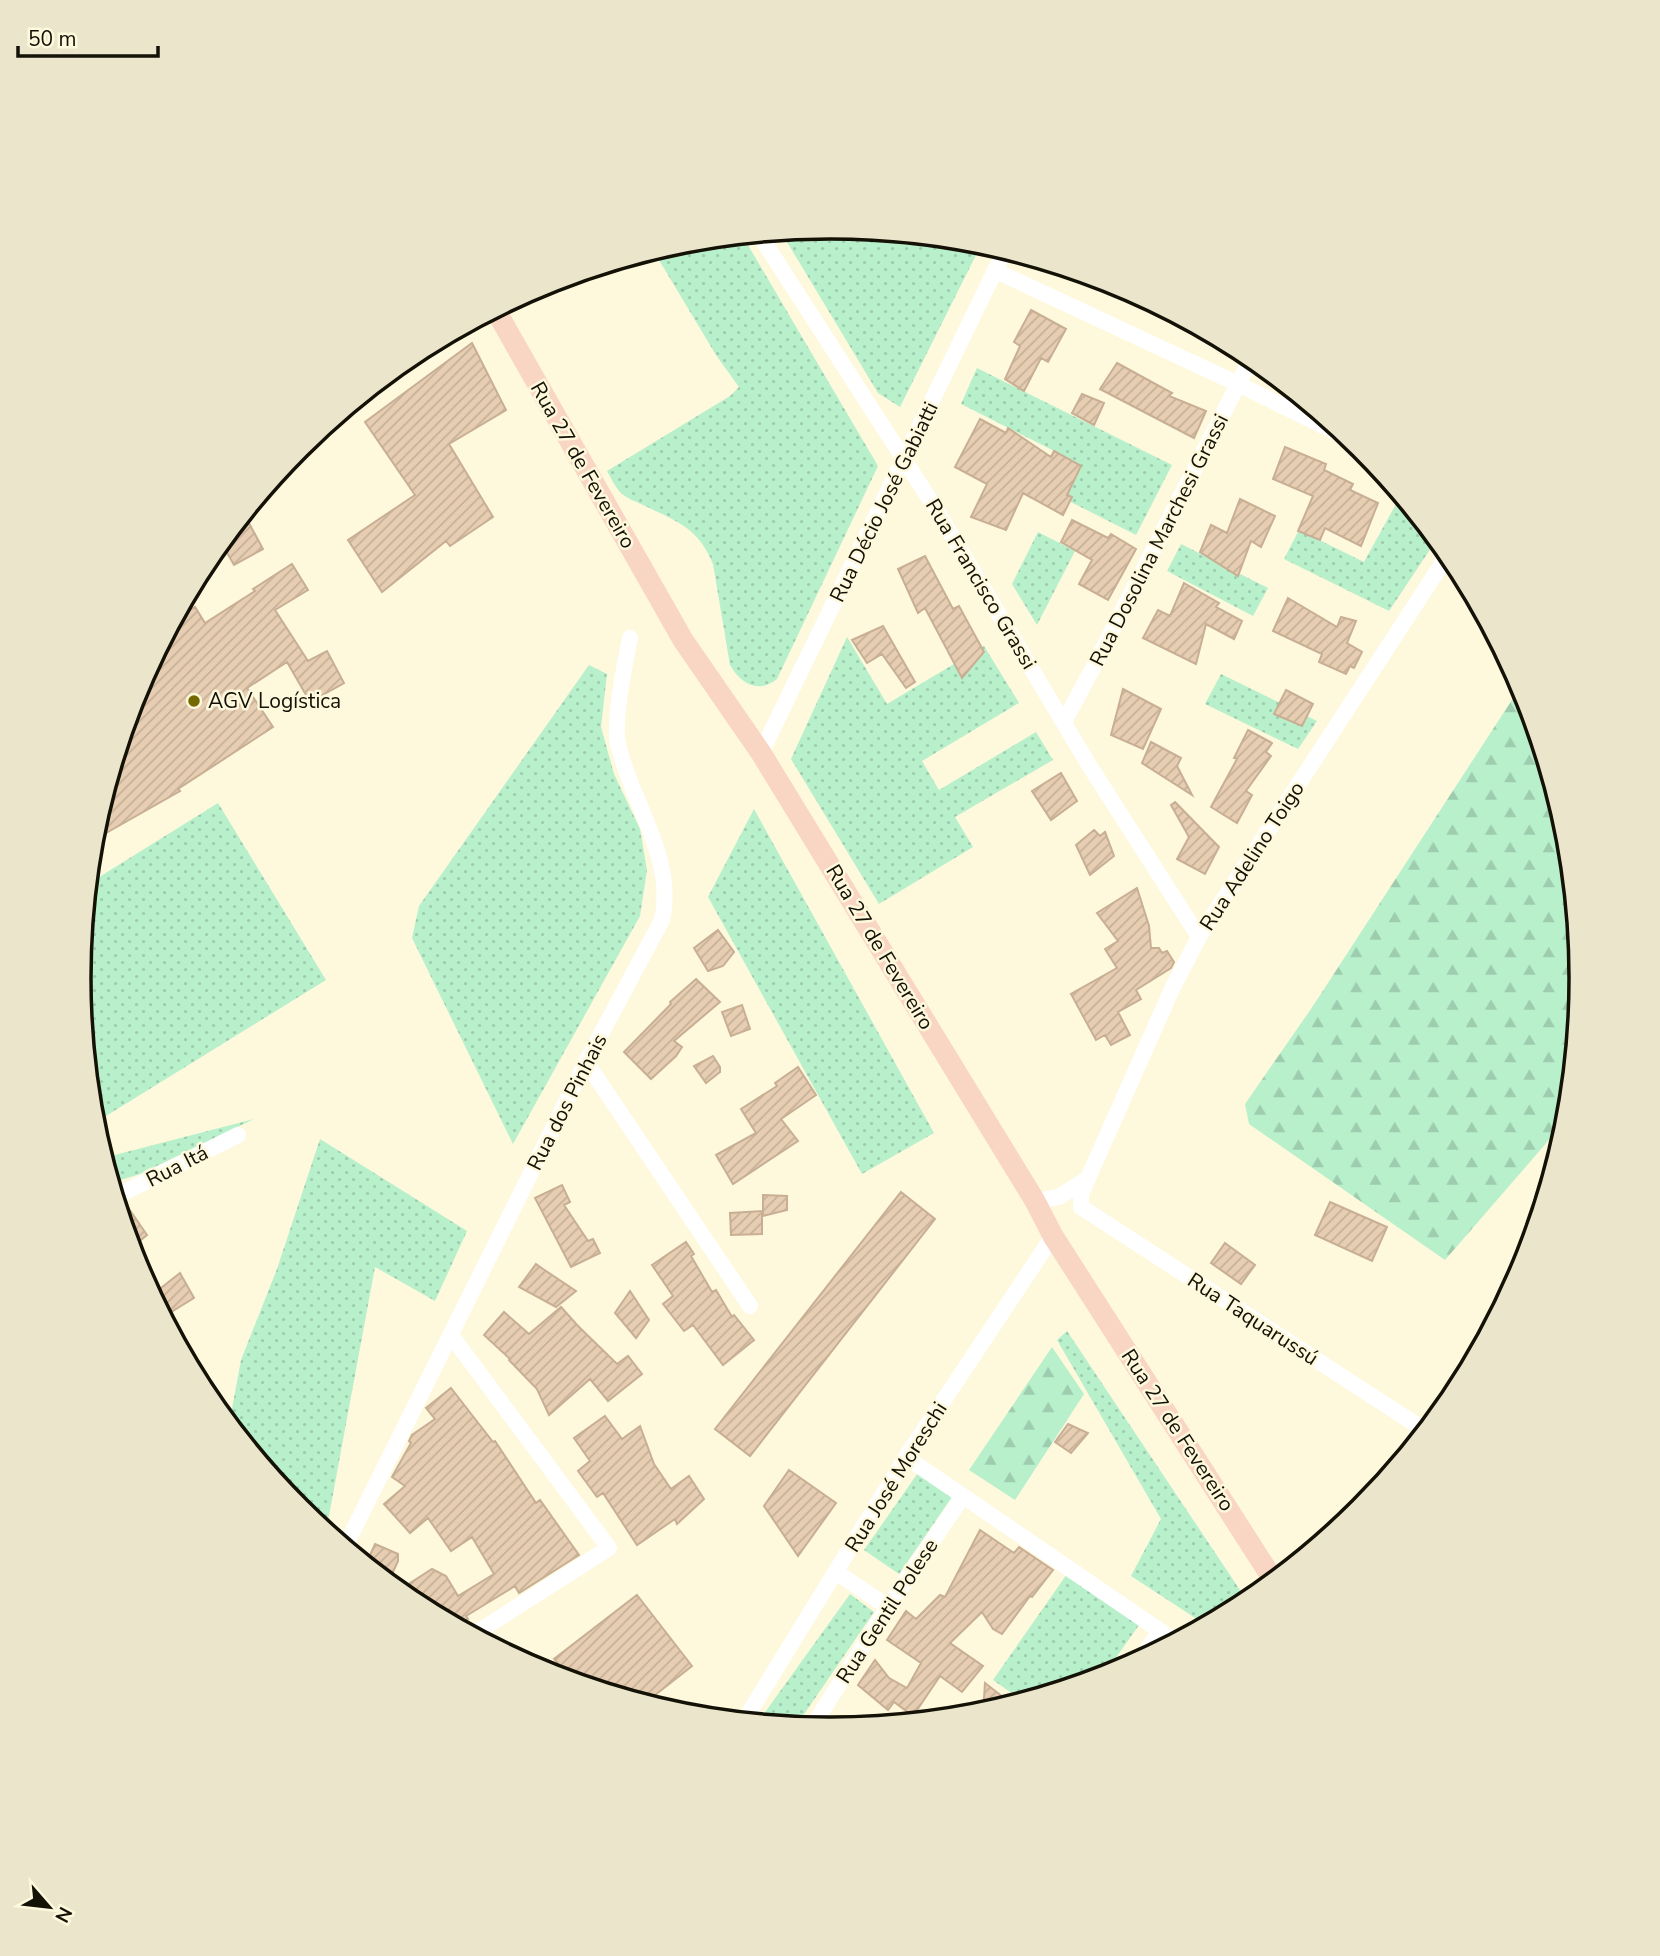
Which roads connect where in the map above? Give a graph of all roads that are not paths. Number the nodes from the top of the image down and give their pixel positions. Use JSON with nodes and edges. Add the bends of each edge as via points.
{"nodes":[{"id":1,"x":764,"y":242,"type":"edge"},
{"id":2,"x":1001,"y":259,"type":"edge"},
{"id":3,"x":996,"y":271,"type":"junction"},
{"id":4,"x":500,"y":317,"type":"edge"},
{"id":5,"x":1246,"y":368,"type":"edge"},
{"id":6,"x":1238,"y":384,"type":"junction"},
{"id":7,"x":1319,"y":424,"type":"edge"},
{"id":8,"x":904,"y":461,"type":"junction"},
{"id":9,"x":1442,"y":564,"type":"edge"},
{"id":10,"x":631,"y":638,"type":"dead end"},
{"id":11,"x":1064,"y":722,"type":"junction"},
{"id":12,"x":761,"y":753,"type":"junction"},
{"id":13,"x":1199,"y":937,"type":"junction"},
{"id":14,"x":586,"y":1062,"type":"junction"},
{"id":15,"x":238,"y":1135,"type":"dead end"},
{"id":16,"x":1089,"y":1178,"type":"junction"},
{"id":17,"x":123,"y":1193,"type":"edge"},
{"id":18,"x":1035,"y":1201,"type":"junction"},
{"id":19,"x":1081,"y":1208,"type":"joint"},
{"id":20,"x":1053,"y":1236,"type":"junction"},
{"id":21,"x":750,"y":1306,"type":"dead end"},
{"id":22,"x":452,"y":1335,"type":"junction"},
{"id":23,"x":1418,"y":1426,"type":"edge"},
{"id":24,"x":906,"y":1457,"type":"junction"},
{"id":25,"x":963,"y":1496,"type":"junction"},
{"id":26,"x":349,"y":1539,"type":"edge"},
{"id":27,"x":836,"y":1572,"type":"junction"},
{"id":28,"x":1268,"y":1572,"type":"edge"},
{"id":29,"x":888,"y":1607,"type":"junction"},
{"id":30,"x":482,"y":1630,"type":"edge"},
{"id":31,"x":1160,"y":1632,"type":"junction"},
{"id":32,"x":1166,"y":1636,"type":"edge"},
{"id":33,"x":1152,"y":1643,"type":"edge"},
{"id":34,"x":749,"y":1712,"type":"edge"},
{"id":35,"x":819,"y":1717,"type":"edge"}],
"edges":[{"from":1,"to":8,"type":"street","name":"Rua Francisco Grassi"},
{"from":2,"to":3,"type":"street","name":"Rua Décio José Gabiatti"},
{"from":3,"to":6,"type":"street"},
{"from":3,"to":8,"type":"street","name":"Rua Décio José Gabiatti"},
{"from":4,"to":12,"type":"main road","name":"Rua 27 de Fevereiro","via":[[684,640]]},
{"from":5,"to":6,"type":"street","name":"Rua Dosolina Marchesi Grassi"},
{"from":6,"to":7,"type":"street"},
{"from":6,"to":11,"type":"street","name":"Rua Dosolina Marchesi Grassi"},
{"from":8,"to":11,"type":"street","name":"Rua Francisco Grassi"},
{"from":8,"to":12,"type":"street","name":"Rua Décio José Gabiatti"},
{"from":9,"to":13,"type":"street","name":"Rua Adelino Toigo"},
{"from":10,"to":14,"type":"street","name":"Rua dos Pinhais","via":[[617,741],[655,848],[666,902],[662,920]]},
{"from":11,"to":13,"type":"street","name":"Rua Francisco Grassi"},
{"from":12,"to":18,"type":"main road","name":"Rua 27 de Fevereiro"},
{"from":13,"to":16,"type":"street","name":"Rua Adelino Toigo"},
{"from":14,"to":21,"type":"street"},
{"from":14,"to":22,"type":"street","name":"Rua dos Pinhais"},
{"from":15,"to":17,"type":"street","name":"Rua Itá"},
{"from":16,"to":18,"type":"street","via":[[1059,1197]]},
{"from":16,"to":19,"type":"street","name":"Rua Adelino Toigo","via":[[1080,1194]]},
{"from":18,"to":20,"type":"main road","name":"Rua 27 de Fevereiro"},
{"from":19,"to":23,"type":"street","name":"Rua Taquarussú"},
{"from":20,"to":24,"type":"street","name":"Rua José Moreschi"},
{"from":20,"to":28,"type":"main road","name":"Rua 27 de Fevereiro"},
{"from":22,"to":26,"type":"street","name":"Rua dos Pinhais"},
{"from":22,"to":30,"type":"street","via":[[609,1548]]},
{"from":24,"to":25,"type":"street"},
{"from":24,"to":27,"type":"street","name":"Rua José Moreschi"},
{"from":25,"to":29,"type":"street","name":"Rua Gentil Polese"},
{"from":25,"to":31,"type":"street"},
{"from":27,"to":29,"type":"street"},
{"from":27,"to":34,"type":"street","name":"Rua José Moreschi"},
{"from":29,"to":35,"type":"street","name":"Rua Gentil Polese"},
{"from":31,"to":32,"type":"street"},
{"from":31,"to":33,"type":"street"}]}
